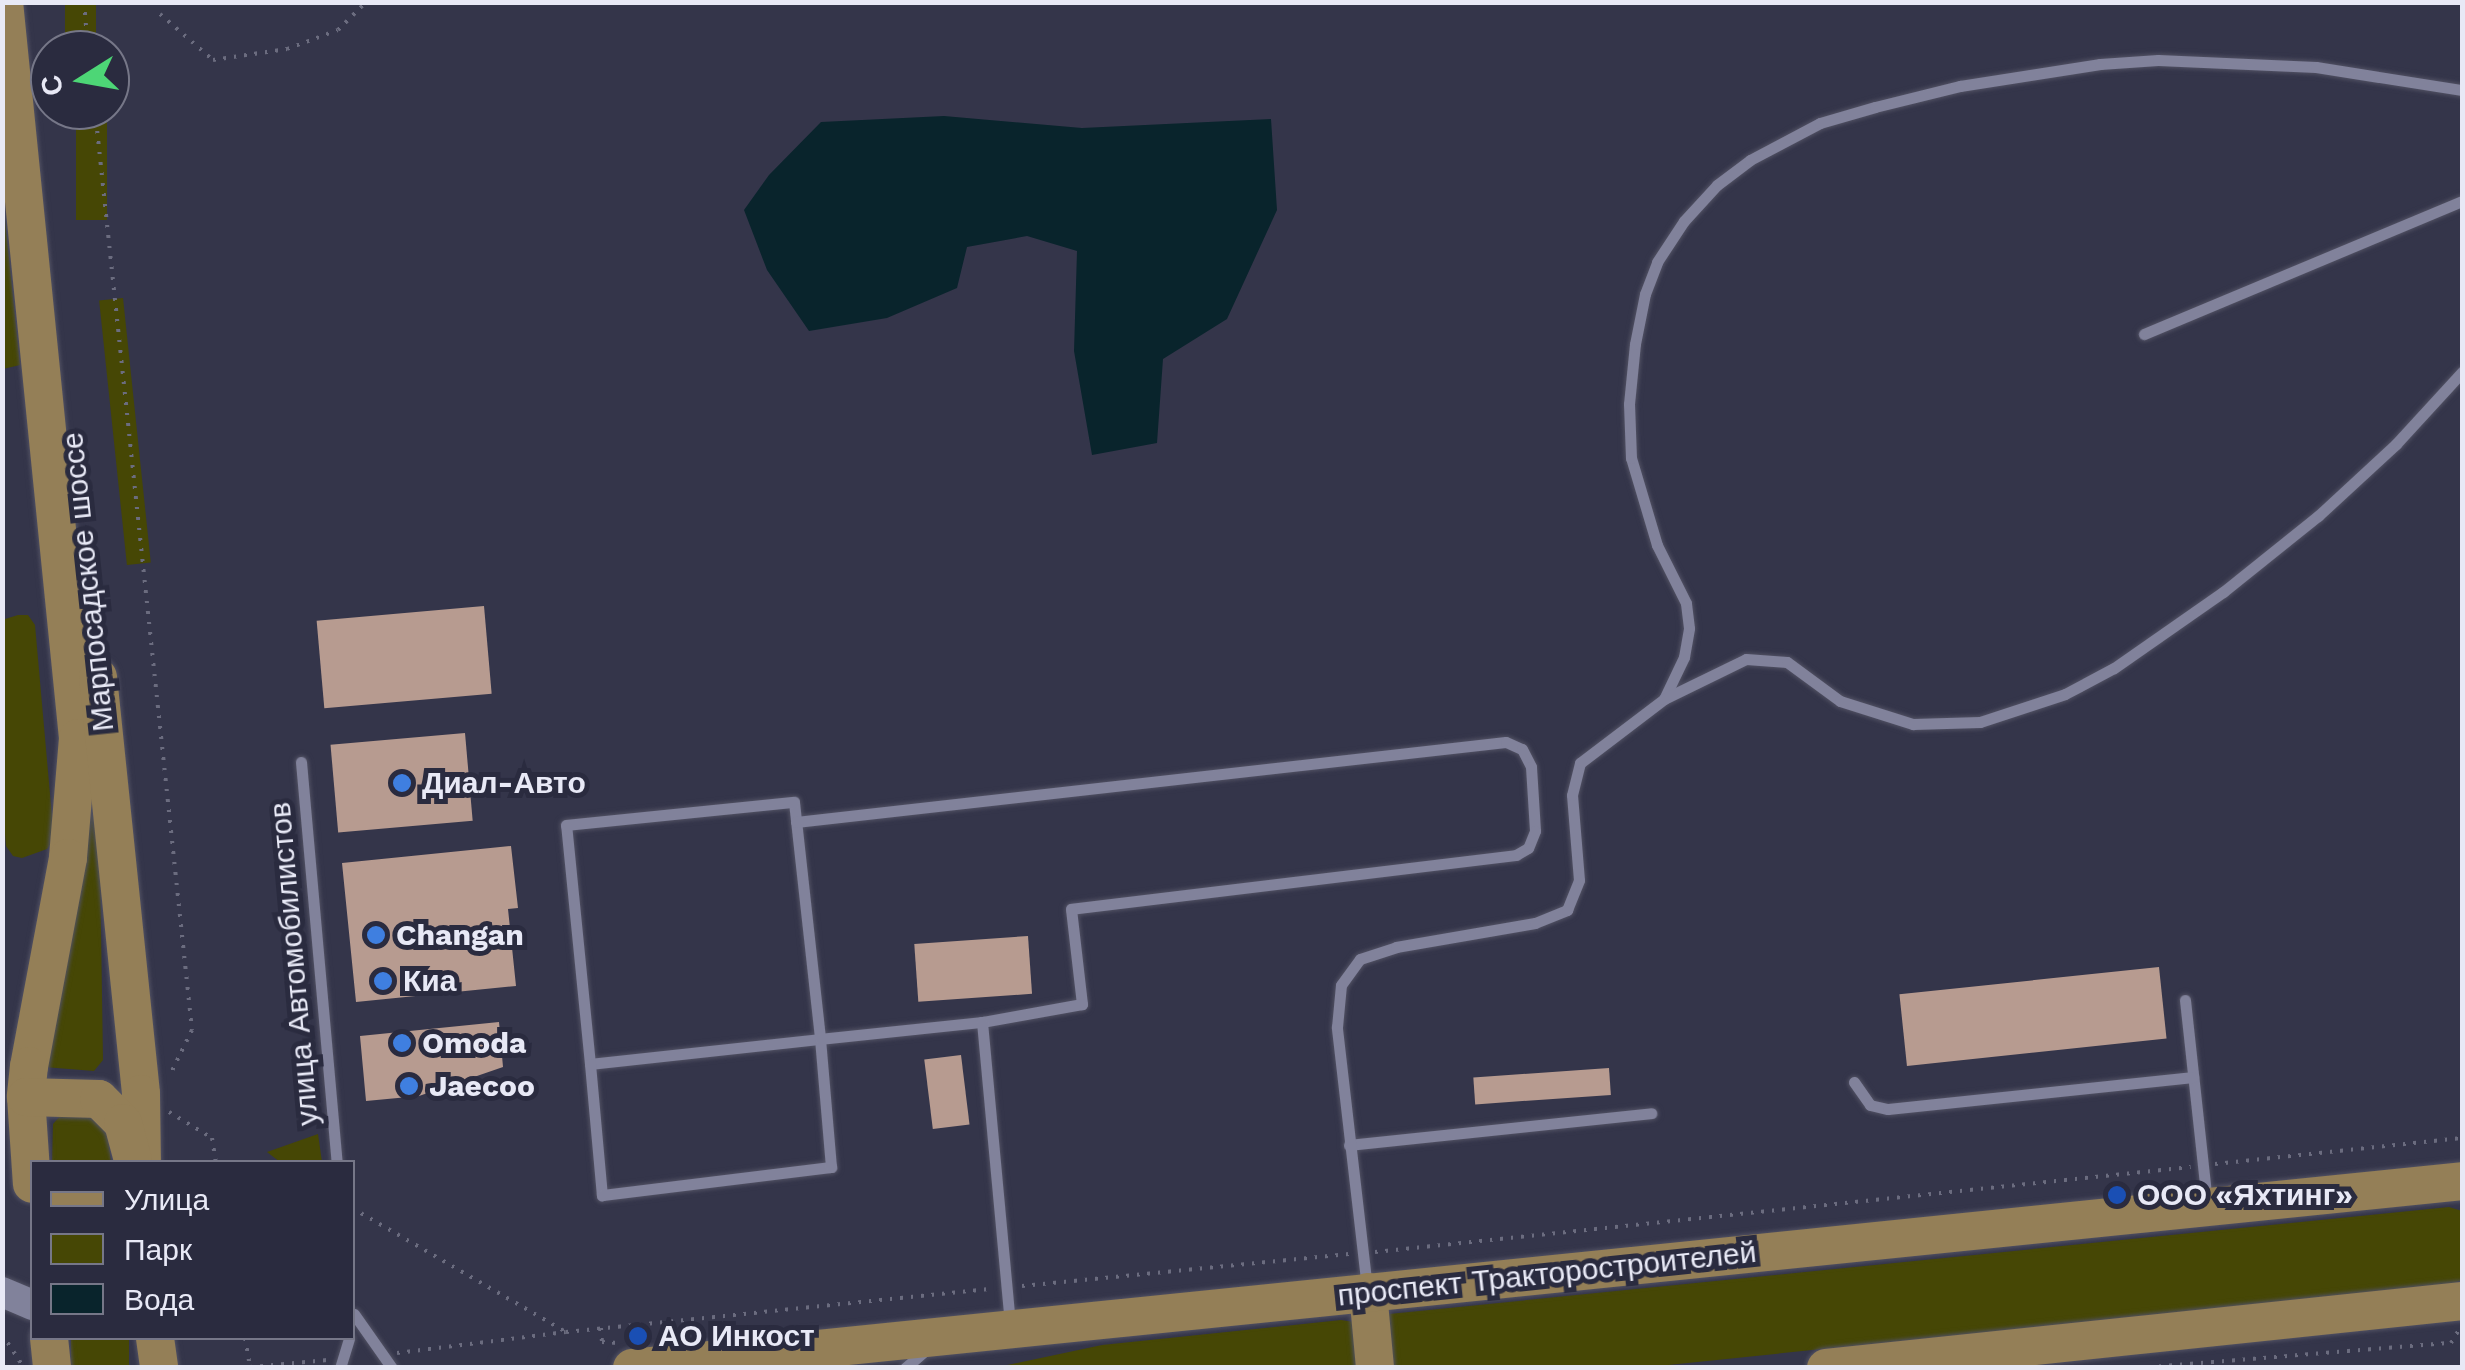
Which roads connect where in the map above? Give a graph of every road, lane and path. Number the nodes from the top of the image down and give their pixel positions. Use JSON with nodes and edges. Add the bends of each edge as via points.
{"nodes":[{"id":1,"x":4,"y":2,"type":"edge"},
{"id":2,"x":28,"y":2,"type":"edge"},
{"id":3,"x":84,"y":2,"type":"edge"},
{"id":4,"x":366,"y":2,"type":"edge"},
{"id":5,"x":160,"y":14,"type":"dead end"},
{"id":6,"x":86,"y":30,"type":"edge"},
{"id":7,"x":2462,"y":90,"type":"edge"},
{"id":8,"x":97,"y":130,"type":"edge"},
{"id":9,"x":2462,"y":201,"type":"edge"},
{"id":10,"x":2144,"y":334,"type":"dead end"},
{"id":11,"x":2462,"y":372,"type":"edge"},
{"id":12,"x":1664,"y":698,"type":"junction"},
{"id":13,"x":301,"y":762,"type":"dead end"},
{"id":14,"x":796,"y":822,"type":"junction"},
{"id":15,"x":2185,"y":1000,"type":"dead end"},
{"id":16,"x":982,"y":1022,"type":"junction"},
{"id":17,"x":820,"y":1039,"type":"junction"},
{"id":18,"x":590,"y":1064,"type":"junction"},
{"id":19,"x":2193,"y":1078,"type":"junction"},
{"id":20,"x":1854,"y":1082,"type":"dead end"},
{"id":21,"x":162,"y":1092,"type":"dead end"},
{"id":22,"x":14,"y":1097,"type":"edge"},
{"id":23,"x":164,"y":1110,"type":"dead end"},
{"id":24,"x":1652,"y":1113,"type":"dead end"},
{"id":25,"x":2462,"y":1138,"type":"edge"},
{"id":26,"x":1349,"y":1145,"type":"junction"},
{"id":27,"x":132,"y":1160,"type":"edge"},
{"id":28,"x":142,"y":1160,"type":"edge"},
{"id":29,"x":216,"y":1160,"type":"edge"},
{"id":30,"x":337,"y":1160,"type":"edge"},
{"id":31,"x":2223,"y":1164,"type":"dead end"},
{"id":32,"x":2196,"y":1166,"type":"dead end"},
{"id":33,"x":30,"y":1174,"type":"edge"},
{"id":34,"x":2462,"y":1181,"type":"edge"},
{"id":35,"x":2207,"y":1207,"type":"junction"},
{"id":36,"x":355,"y":1210,"type":"edge"},
{"id":37,"x":1382,"y":1252,"type":"dead end"},
{"id":38,"x":1347,"y":1254,"type":"dead end"},
{"id":39,"x":1018,"y":1286,"type":"dead end"},
{"id":40,"x":996,"y":1288,"type":"dead end"},
{"id":41,"x":2,"y":1292,"type":"edge"},
{"id":42,"x":1368,"y":1292,"type":"junction"},
{"id":43,"x":2462,"y":1300,"type":"edge"},
{"id":44,"x":30,"y":1304,"type":"edge"},
{"id":45,"x":355,"y":1319,"type":"edge"},
{"id":46,"x":2462,"y":1327,"type":"edge"},
{"id":47,"x":1010,"y":1329,"type":"junction"},
{"id":48,"x":566,"y":1332,"type":"junction"},
{"id":49,"x":2,"y":1334,"type":"edge"},
{"id":50,"x":943,"y":1336,"type":"junction"},
{"id":51,"x":50,"y":1340,"type":"edge"},
{"id":52,"x":155,"y":1340,"type":"edge"},
{"id":53,"x":245,"y":1340,"type":"edge"},
{"id":54,"x":348,"y":1340,"type":"edge"},
{"id":55,"x":394,"y":1353,"type":"dead end"},
{"id":56,"x":2008,"y":1358,"type":"edge"},
{"id":57,"x":327,"y":1360,"type":"dead end"},
{"id":58,"x":738,"y":1362,"type":"edge"},
{"id":59,"x":250,"y":1367,"type":"edge"},
{"id":60,"x":23,"y":1368,"type":"edge"},
{"id":61,"x":52,"y":1368,"type":"edge"},
{"id":62,"x":158,"y":1368,"type":"edge"},
{"id":63,"x":340,"y":1368,"type":"edge"},
{"id":64,"x":392,"y":1368,"type":"edge"},
{"id":65,"x":632,"y":1368,"type":"edge"},
{"id":66,"x":904,"y":1368,"type":"edge"},
{"id":67,"x":1375,"y":1368,"type":"edge"},
{"id":68,"x":1826,"y":1368,"type":"edge"},
{"id":69,"x":2138,"y":1368,"type":"edge"}],
"edges":[{"from":1,"to":22,"type":"main road","name":"Марпосадское шоссе","via":[[78,738],[68,858]]},
{"from":2,"to":28,"type":"main road","name":"Марпосадское шоссе","via":[[142,1094]]},
{"from":3,"to":6,"type":"path"},
{"from":4,"to":5,"type":"path","via":[[338,30],[287,49],[213,60]]},
{"from":7,"to":12,"type":"lane","via":[[2316,67],[2100,64],[1875,107],[1820,123],[1750,160],[1706,197],[1657,262],[1635,344],[1631,458],[1657,545],[1686,603],[1689,628],[1684,657]]},
{"from":8,"to":21,"type":"path","via":[[192,1030]]},
{"from":9,"to":10,"type":"lane"},
{"from":11,"to":12,"type":"lane","via":[[2396,444],[2236,582],[2114,668],[2051,700],[1980,722],[1913,724],[1840,701],[1787,662],[1768,658],[1726,666]]},
{"from":12,"to":26,"type":"lane","via":[[1580,763],[1572,795],[1579,880],[1567,910],[1535,924],[1396,948],[1360,960],[1340,985],[1337,1027]]},
{"from":13,"to":30,"type":"lane","name":"улица Автомобилистов"},
{"from":14,"to":16,"type":"lane","via":[[1506,742],[1522,749],[1531,767],[1535,831],[1528,848],[1516,854],[1071,909],[1082,1004]]},
{"from":14,"to":17,"type":"lane"},
{"from":14,"to":18,"type":"lane","via":[[794,802],[566,826]]},
{"from":15,"to":19,"type":"lane"},
{"from":16,"to":17,"type":"lane"},
{"from":16,"to":47,"type":"lane"},
{"from":17,"to":18,"type":"lane"},
{"from":17,"to":18,"type":"lane","via":[[830,1167],[602,1195]]},
{"from":19,"to":20,"type":"lane","via":[[1888,1109],[1870,1105]]},
{"from":19,"to":35,"type":"lane"},
{"from":22,"to":27,"type":"main road","via":[[99,1100],[123,1123]]},
{"from":22,"to":33,"type":"main road","name":"Марпосадское шоссе"},
{"from":23,"to":29,"type":"path","via":[[212,1138]]},
{"from":24,"to":26,"type":"lane"},
{"from":25,"to":31,"type":"path"},
{"from":26,"to":42,"type":"lane"},
{"from":32,"to":37,"type":"path"},
{"from":34,"to":35,"type":"main road","name":"проспект Тракторостроителей"},
{"from":35,"to":42,"type":"main road","name":"проспект Тракторостроителей"},
{"from":36,"to":48,"type":"path"},
{"from":38,"to":39,"type":"path"},
{"from":40,"to":48,"type":"path"},
{"from":41,"to":44,"type":"street"},
{"from":42,"to":47,"type":"main road","name":"проспект Тракторостроителей"},
{"from":42,"to":67,"type":"main road"},
{"from":43,"to":56,"type":"main road"},
{"from":45,"to":64,"type":"lane"},
{"from":46,"to":69,"type":"path","via":[[2451,1342]]},
{"from":47,"to":50,"type":"main road","name":"проспект Тракторостроителей"},
{"from":48,"to":55,"type":"path"},
{"from":49,"to":60,"type":"path"},
{"from":50,"to":58,"type":"main road","name":"проспект Тракторостроителей"},
{"from":50,"to":66,"type":"lane"},
{"from":51,"to":61,"type":"main road"},
{"from":52,"to":62,"type":"main road"},
{"from":53,"to":59,"type":"path"},
{"from":54,"to":63,"type":"lane"},
{"from":56,"to":68,"type":"main road"},
{"from":57,"to":59,"type":"path"},
{"from":58,"to":65,"type":"main road","name":"проспект Тракторостроителей"}]}
